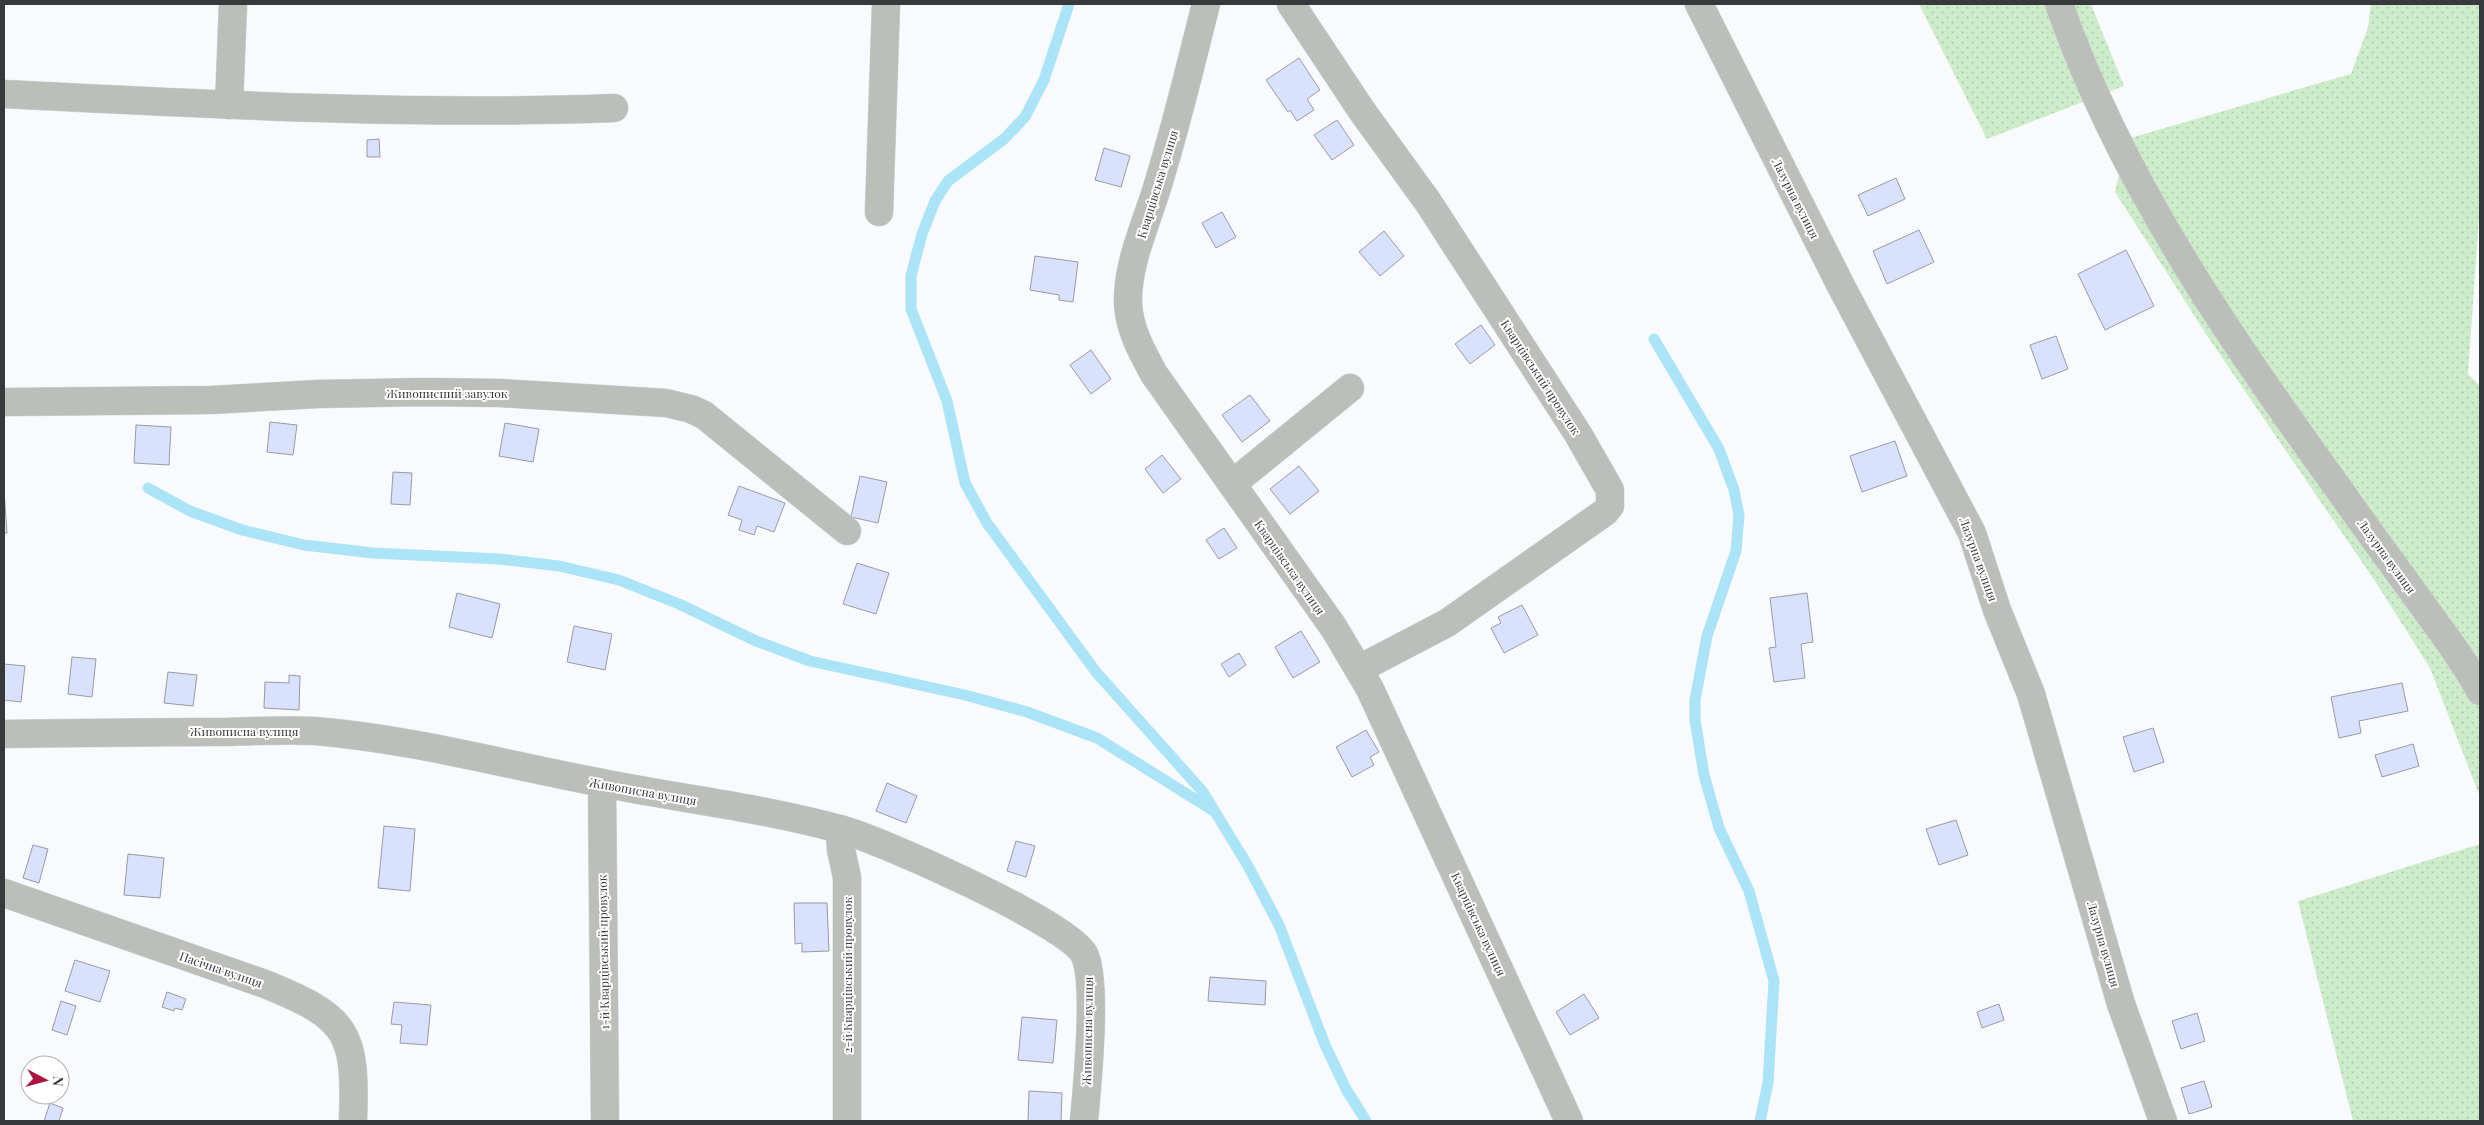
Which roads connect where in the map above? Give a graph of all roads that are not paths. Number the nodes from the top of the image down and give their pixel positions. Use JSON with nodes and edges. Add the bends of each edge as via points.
{"nodes":[{"id":1,"x":233,"y":4,"type":"edge"},
{"id":2,"x":886,"y":4,"type":"edge"},
{"id":3,"x":1206,"y":4,"type":"edge"},
{"id":4,"x":1291,"y":4,"type":"edge"},
{"id":5,"x":1699,"y":4,"type":"edge"},
{"id":6,"x":2059,"y":4,"type":"edge"},
{"id":7,"x":4,"y":94,"type":"edge"},
{"id":8,"x":228,"y":104,"type":"junction"},
{"id":9,"x":614,"y":108,"type":"dead end"},
{"id":10,"x":879,"y":212,"type":"dead end"},
{"id":11,"x":1350,"y":388,"type":"dead end"},
{"id":12,"x":4,"y":402,"type":"edge"},
{"id":13,"x":1232,"y":484,"type":"junction"},
{"id":14,"x":847,"y":531,"type":"dead end"},
{"id":15,"x":1359,"y":669,"type":"junction"},
{"id":16,"x":2480,"y":691,"type":"edge"},
{"id":17,"x":4,"y":734,"type":"edge"},
{"id":18,"x":602,"y":783,"type":"junction"},
{"id":19,"x":840,"y":829,"type":"junction"},
{"id":20,"x":4,"y":893,"type":"edge"},
{"id":21,"x":353,"y":1121,"type":"edge"},
{"id":22,"x":605,"y":1121,"type":"edge"},
{"id":23,"x":847,"y":1121,"type":"edge"},
{"id":24,"x":1084,"y":1121,"type":"edge"},
{"id":25,"x":1569,"y":1121,"type":"edge"},
{"id":26,"x":2163,"y":1121,"type":"edge"}],
"edges":[{"from":1,"to":8,"type":"street"},
{"from":2,"to":10,"type":"street"},
{"from":3,"to":13,"type":"street","name":"Кварцівська вулиця","via":[[1140,243],[1128,303],[1132,328],[1154,374]]},
{"from":4,"to":15,"type":"street","name":"Кварцівський провулок","via":[[1428,202],[1578,434],[1610,490],[1611,498],[1605,512],[1464,612]]},
{"from":5,"to":26,"type":"street","name":"Лазурна вулиця","via":[[1841,286],[1972,532],[2031,694],[2121,1004]]},
{"from":6,"to":16,"type":"street","name":"Лазурна вулиця","via":[[2097,101],[2174,243],[2330,478],[2447,639]]},
{"from":7,"to":8,"type":"street"},
{"from":8,"to":9,"type":"street","via":[[481,111]]},
{"from":11,"to":13,"type":"street"},
{"from":12,"to":14,"type":"street","name":"Живописний завулок","via":[[211,400],[424,392],[510,393],[666,403],[704,415]]},
{"from":13,"to":15,"type":"street","name":"Кварцівська вулиця","via":[[1334,628]]},
{"from":15,"to":25,"type":"street","name":"Кварцівська вулиця"},
{"from":17,"to":18,"type":"street","name":"Живописна вулиця","via":[[312,731],[425,747]]},
{"from":18,"to":19,"type":"street","name":"Живописна вулиця"},
{"from":18,"to":22,"type":"street","name":"1-й Кварцівський провулок"},
{"from":19,"to":23,"type":"street","name":"2-й Кварцівський провулок","via":[[847,877]]},
{"from":19,"to":24,"type":"street","name":"Живописна вулиця","via":[[883,844],[944,872],[1045,922],[1076,944],[1084,954],[1089,970],[1090,992]]},
{"from":20,"to":21,"type":"street","name":"Пасічна вулиця","via":[[265,984],[302,999],[323,1012],[342,1032],[352,1057]]}]}
